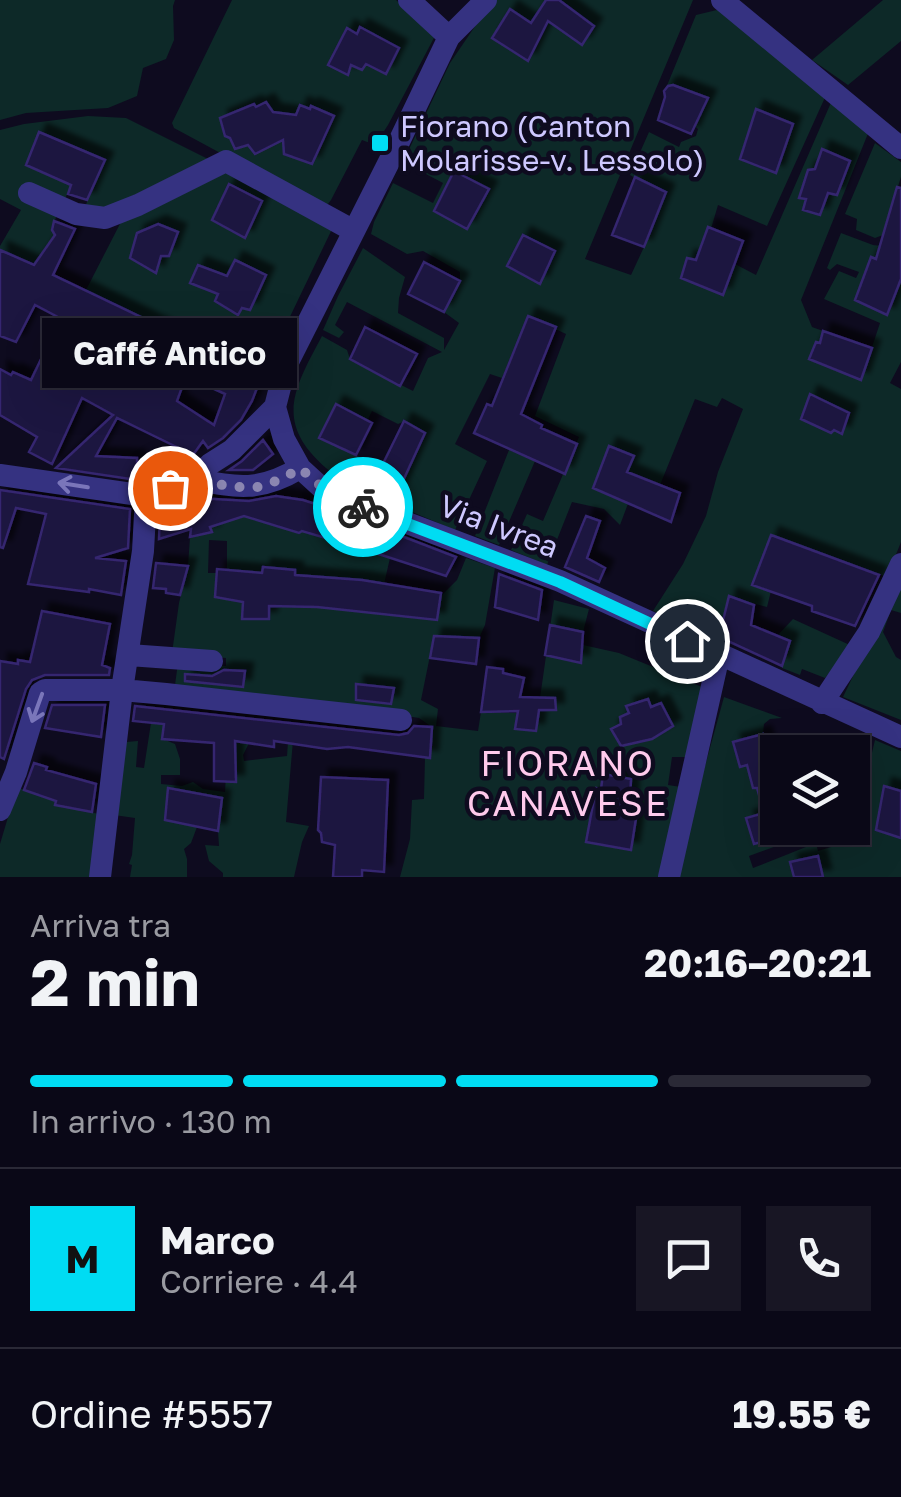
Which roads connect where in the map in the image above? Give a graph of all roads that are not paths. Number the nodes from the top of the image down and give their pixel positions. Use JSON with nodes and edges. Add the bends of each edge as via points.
{"nodes":[{"id":1,"x":409,"y":0,"type":"edge"},
{"id":2,"x":486,"y":0,"type":"edge"},
{"id":3,"x":722,"y":0,"type":"edge"},
{"id":4,"x":449,"y":36,"type":"junction"},
{"id":5,"x":901,"y":148,"type":"edge"},
{"id":6,"x":30,"y":193,"type":"dead end"},
{"id":7,"x":354,"y":231,"type":"junction"},
{"id":8,"x":276,"y":407,"type":"junction"},
{"id":9,"x":300,"y":468,"type":"junction"},
{"id":10,"x":0,"y":474,"type":"edge"},
{"id":11,"x":194,"y":479,"type":"junction"},
{"id":12,"x":146,"y":496,"type":"junction"},
{"id":13,"x":901,"y":564,"type":"edge"},
{"id":14,"x":128,"y":654,"type":"junction"},
{"id":15,"x":719,"y":656,"type":"junction"},
{"id":16,"x":212,"y":661,"type":"dead end"},
{"id":17,"x":122,"y":690,"type":"junction"},
{"id":18,"x":822,"y":703,"type":"junction"},
{"id":19,"x":401,"y":720,"type":"dead end"},
{"id":20,"x":901,"y":737,"type":"edge"},
{"id":21,"x":0,"y":810,"type":"edge"},
{"id":22,"x":100,"y":877,"type":"edge"},
{"id":23,"x":669,"y":877,"type":"edge"}],
"edges":[{"from":1,"to":4,"type":"street"},
{"from":2,"to":4,"type":"street"},
{"from":3,"to":5,"type":"street"},
{"from":4,"to":7,"type":"street"},
{"from":6,"to":7,"type":"street","via":[[76,214],[105,218],[226,161]]},
{"from":7,"to":8,"type":"street","via":[[285,368]]},
{"from":8,"to":9,"type":"street"},
{"from":8,"to":11,"type":"street"},
{"from":9,"to":11,"type":"street","via":[[258,487]]},
{"from":9,"to":15,"type":"street","name":"Via Ivrea","via":[[323,488],[364,507],[560,582]]},
{"from":12,"to":10,"type":"street","one_way":true},
{"from":11,"to":12,"type":"street"},
{"from":12,"to":14,"type":"street"},
{"from":13,"to":18,"type":"street","via":[[869,632]]},
{"from":14,"to":16,"type":"street"},
{"from":14,"to":17,"type":"street"},
{"from":15,"to":18,"type":"street","name":"Via Ivrea"},
{"from":15,"to":23,"type":"street"},
{"from":17,"to":19,"type":"street"},
{"from":17,"to":21,"type":"street","one_way":true,"via":[[40,693]]},
{"from":17,"to":22,"type":"street"},
{"from":18,"to":20,"type":"street","name":"Via Ivrea"}]}
